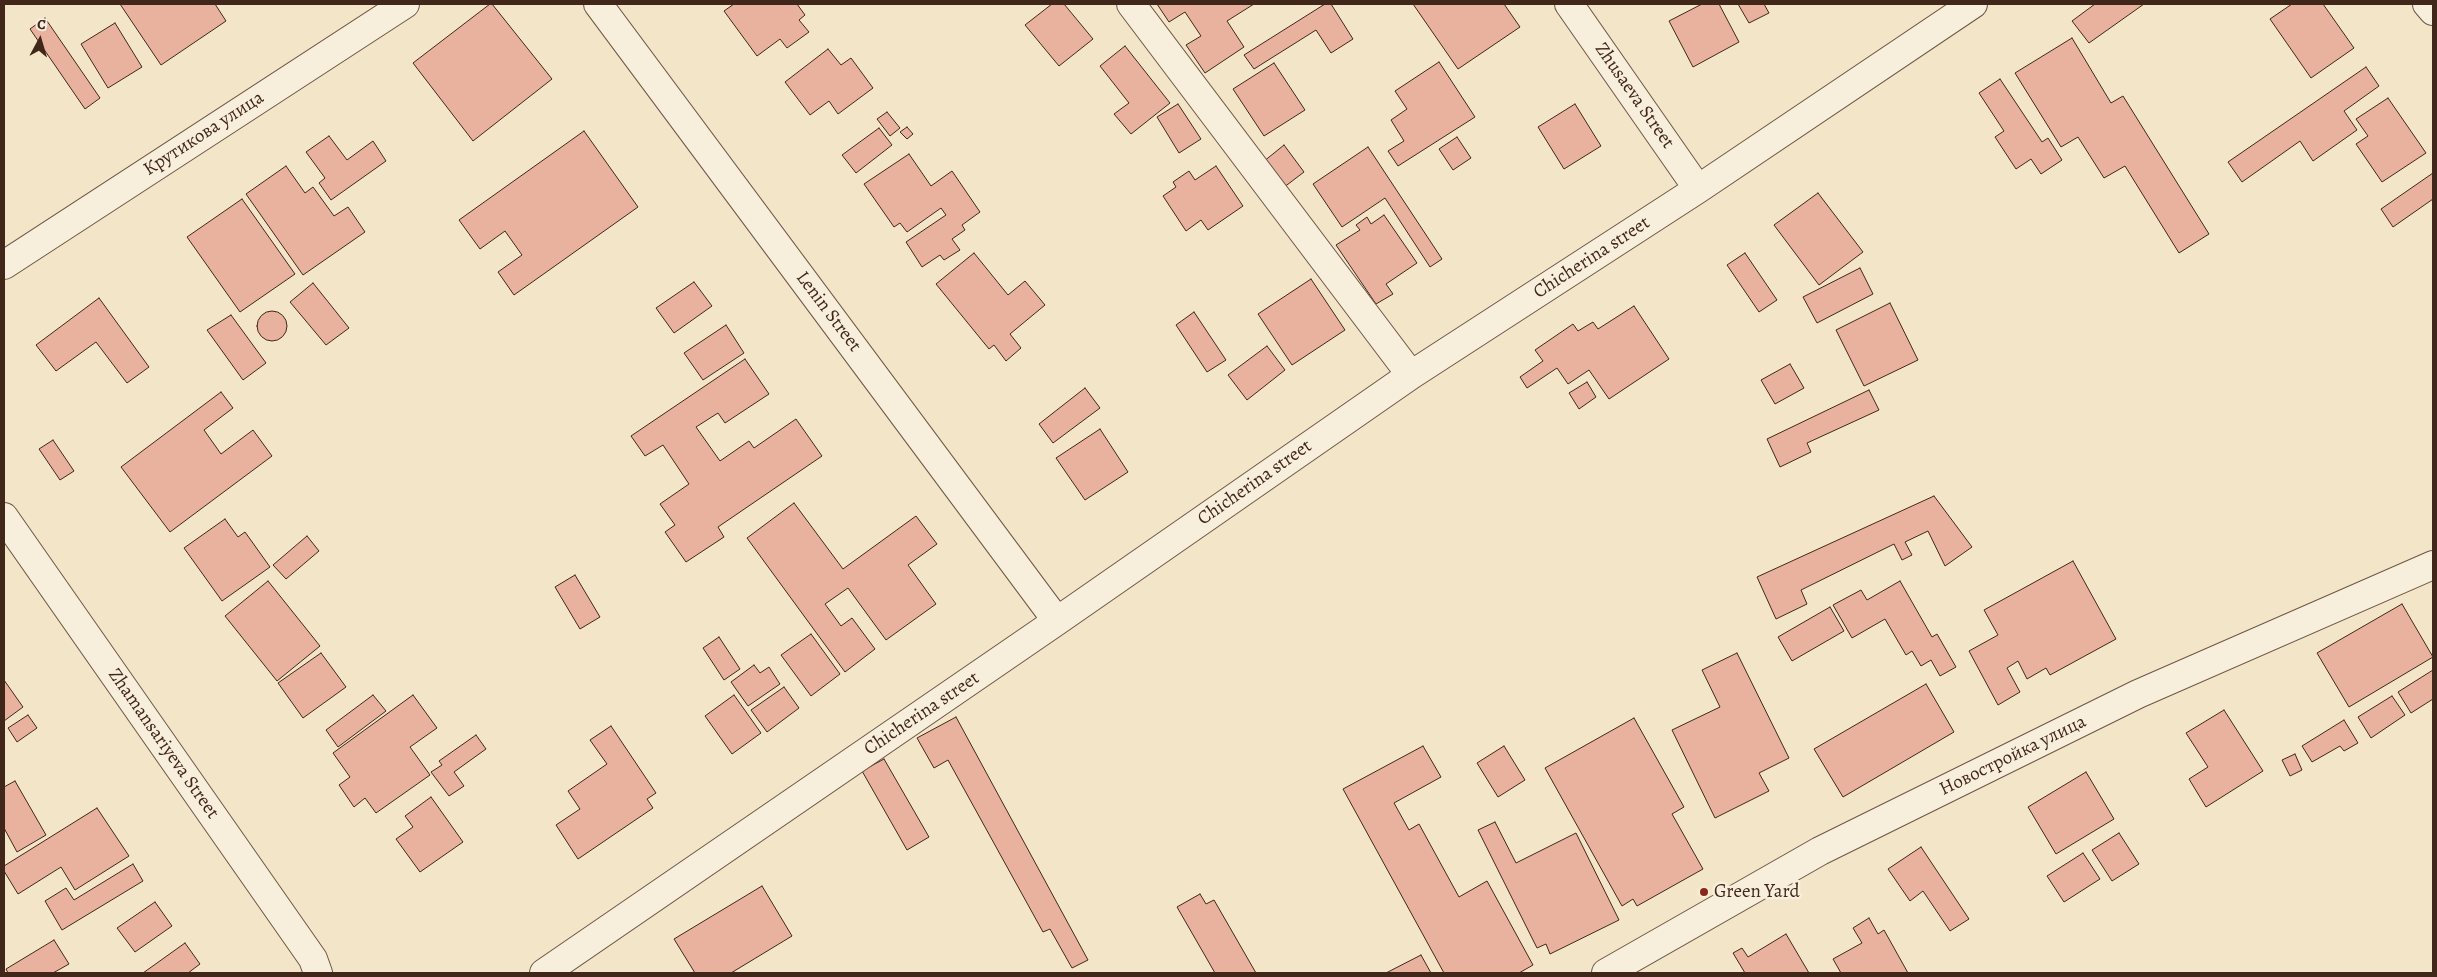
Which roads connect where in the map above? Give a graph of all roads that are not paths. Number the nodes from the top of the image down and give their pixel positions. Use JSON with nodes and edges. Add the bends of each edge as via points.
{"nodes":[{"id":1,"x":405,"y":4,"type":"edge"},
{"id":2,"x":598,"y":4,"type":"edge"},
{"id":3,"x":1131,"y":4,"type":"edge"},
{"id":4,"x":1569,"y":4,"type":"edge"},
{"id":5,"x":1973,"y":4,"type":"edge"},
{"id":6,"x":2427,"y":4,"type":"edge"},
{"id":7,"x":2433,"y":11,"type":"edge"},
{"id":8,"x":1698,"y":189,"type":"junction"},
{"id":9,"x":4,"y":265,"type":"edge"},
{"id":10,"x":1411,"y":375,"type":"junction"},
{"id":11,"x":4,"y":517,"type":"edge"},
{"id":12,"x":2433,"y":565,"type":"edge"},
{"id":13,"x":1057,"y":621,"type":"junction"},
{"id":14,"x":318,"y":973,"type":"edge"},
{"id":15,"x":544,"y":973,"type":"edge"},
{"id":16,"x":1606,"y":973,"type":"edge"}],
"edges":[{"from":1,"to":9,"type":"street","name":"Крутикова улица"},
{"from":2,"to":13,"type":"street","name":"Lenin Street"},
{"from":3,"to":10,"type":"street"},
{"from":4,"to":8,"type":"street","name":"Zhusaeva Street"},
{"from":5,"to":8,"type":"street","name":"Chicherina street"},
{"from":6,"to":7,"type":"street"},
{"from":8,"to":10,"type":"street","name":"Chicherina street"},
{"from":10,"to":13,"type":"street","name":"Chicherina street"},
{"from":11,"to":14,"type":"street","name":"Zhamansariyeva Street","via":[[313,959]]},
{"from":12,"to":16,"type":"street","name":"Новостройка улица","via":[[2130,698],[1820,851]]},
{"from":13,"to":15,"type":"street","name":"Chicherina street"}]}
